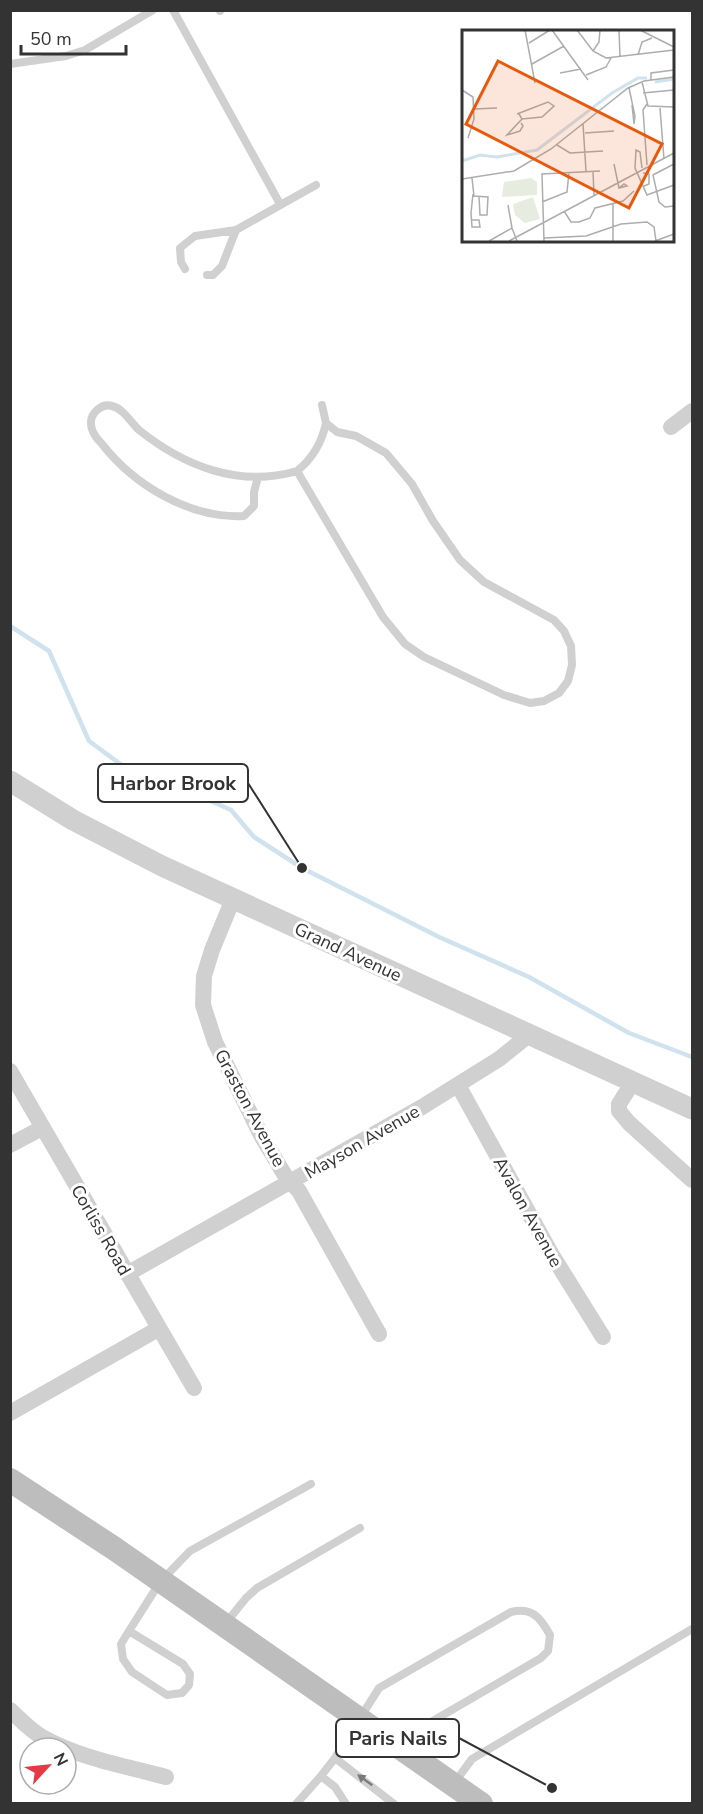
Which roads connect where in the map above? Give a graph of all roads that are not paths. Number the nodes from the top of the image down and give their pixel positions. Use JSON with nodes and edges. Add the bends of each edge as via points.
{"nodes":[{"id":1,"x":153,"y":10,"type":"edge"},
{"id":2,"x":173,"y":10,"type":"edge"},
{"id":3,"x":10,"y":64,"type":"edge"},
{"id":4,"x":316,"y":184,"type":"dead end"},
{"id":5,"x":280,"y":204,"type":"junction"},
{"id":6,"x":236,"y":230,"type":"junction"},
{"id":7,"x":185,"y":269,"type":"dead end"},
{"id":8,"x":207,"y":275,"type":"dead end"},
{"id":9,"x":322,"y":405,"type":"dead end"},
{"id":10,"x":693,"y":411,"type":"edge"},
{"id":11,"x":326,"y":423,"type":"junction"},
{"id":12,"x":671,"y":427,"type":"dead end"},
{"id":13,"x":297,"y":471,"type":"junction"},
{"id":14,"x":258,"y":477,"type":"junction"},
{"id":15,"x":10,"y":781,"type":"edge"},
{"id":16,"x":232,"y":899,"type":"junction"},
{"id":17,"x":529,"y":1035,"type":"junction"},
{"id":18,"x":10,"y":1071,"type":"edge"},
{"id":19,"x":633,"y":1082,"type":"junction"},
{"id":20,"x":458,"y":1084,"type":"junction"},
{"id":21,"x":693,"y":1109,"type":"edge"},
{"id":22,"x":42,"y":1128,"type":"junction"},
{"id":23,"x":10,"y":1145,"type":"edge"},
{"id":24,"x":693,"y":1180,"type":"edge"},
{"id":25,"x":291,"y":1183,"type":"junction"},
{"id":26,"x":127,"y":1274,"type":"junction"},
{"id":27,"x":158,"y":1329,"type":"junction"},
{"id":28,"x":379,"y":1334,"type":"dead end"},
{"id":29,"x":603,"y":1337,"type":"dead end"},
{"id":30,"x":194,"y":1388,"type":"dead end"},
{"id":31,"x":10,"y":1413,"type":"edge"},
{"id":32,"x":10,"y":1480,"type":"edge"},
{"id":33,"x":311,"y":1484,"type":"dead end"},
{"id":34,"x":360,"y":1528,"type":"dead end"},
{"id":35,"x":160,"y":1582,"type":"junction"},
{"id":36,"x":224,"y":1626,"type":"junction"},
{"id":37,"x":693,"y":1629,"type":"edge"},
{"id":38,"x":129,"y":1631,"type":"junction"},
{"id":39,"x":10,"y":1710,"type":"edge"},
{"id":40,"x":360,"y":1718,"type":"junction"},
{"id":41,"x":405,"y":1750,"type":"junction"},
{"id":42,"x":335,"y":1758,"type":"junction"},
{"id":43,"x":321,"y":1776,"type":"junction"},
{"id":44,"x":166,"y":1777,"type":"dead end"},
{"id":45,"x":454,"y":1784,"type":"junction"},
{"id":46,"x":296,"y":1803,"type":"edge"},
{"id":47,"x":346,"y":1803,"type":"edge"},
{"id":48,"x":394,"y":1803,"type":"edge"},
{"id":49,"x":481,"y":1803,"type":"edge"}],
"edges":[{"from":1,"to":3,"type":"lane","via":[[85,50]]},
{"from":2,"to":5,"type":"lane"},
{"from":4,"to":5,"type":"lane"},
{"from":5,"to":6,"type":"lane"},
{"from":6,"to":7,"type":"lane","via":[[195,236],[180,248]]},
{"from":6,"to":8,"type":"lane","via":[[222,266],[213,275]]},
{"from":9,"to":11,"type":"lane"},
{"from":10,"to":12,"type":"street"},
{"from":11,"to":13,"type":"lane","via":[[308,463]]},
{"from":11,"to":13,"type":"lane","via":[[337,432],[356,436],[386,453],[412,484],[460,560],[484,582],[554,620],[564,631],[571,646],[572,665],[568,681],[559,693],[530,703],[504,695],[405,644],[383,617]]},
{"from":13,"to":14,"type":"lane"},
{"from":14,"to":14,"type":"lane","via":[[211,471],[184,460],[137,429],[112,406],[100,407],[94,414],[91,424],[96,437],[112,457],[143,484],[182,505],[226,517],[244,516],[254,506]]},
{"from":15,"to":16,"type":"street","name":"Grand Avenue","via":[[73,820]]},
{"from":16,"to":17,"type":"street","name":"Grand Avenue"},
{"from":16,"to":25,"type":"street","name":"Graston Avenue","via":[[204,976],[204,1005],[220,1053],[262,1137]]},
{"from":17,"to":19,"type":"street","name":"Grand Avenue"},
{"from":17,"to":20,"type":"street","name":"Mayson Avenue"},
{"from":18,"to":22,"type":"street","name":"Corliss Road"},
{"from":19,"to":21,"type":"street","name":"Grand Avenue"},
{"from":19,"to":24,"type":"street","via":[[618,1111]]},
{"from":20,"to":25,"type":"street","name":"Mayson Avenue"},
{"from":20,"to":29,"type":"street","name":"Avalon Avenue","via":[[552,1255]]},
{"from":22,"to":23,"type":"street"},
{"from":22,"to":26,"type":"street","name":"Corliss Road"},
{"from":25,"to":26,"type":"street","name":"Mayson Avenue"},
{"from":25,"to":28,"type":"street","name":"Graston Avenue"},
{"from":26,"to":27,"type":"street","name":"Corliss Road"},
{"from":27,"to":30,"type":"street","name":"Corliss Road"},
{"from":27,"to":31,"type":"street"},
{"from":32,"to":35,"type":"main road"},
{"from":33,"to":35,"type":"lane","via":[[190,1551]]},
{"from":34,"to":36,"type":"lane","via":[[257,1588]]},
{"from":35,"to":36,"type":"main road"},
{"from":35,"to":38,"type":"lane"},
{"from":36,"to":40,"type":"main road"},
{"from":37,"to":45,"type":"lane","via":[[472,1760]]},
{"from":38,"to":38,"type":"lane","via":[[121,1644],[123,1659],[132,1672],[167,1695],[182,1693],[190,1674],[183,1664]]},
{"from":39,"to":44,"type":"street","via":[[42,1737],[108,1762]]},
{"from":40,"to":41,"type":"main road"},
{"from":40,"to":41,"type":"lane","via":[[375,1693],[388,1683],[511,1612],[528,1611],[537,1616],[550,1635],[548,1651],[431,1722]]},
{"from":40,"to":42,"type":"lane"},
{"from":41,"to":45,"type":"main road"},
{"from":42,"to":43,"type":"lane"},
{"from":48,"to":42,"type":"lane","one_way":true},
{"from":43,"to":46,"type":"lane"},
{"from":43,"to":47,"type":"lane"},
{"from":45,"to":49,"type":"main road"}]}
